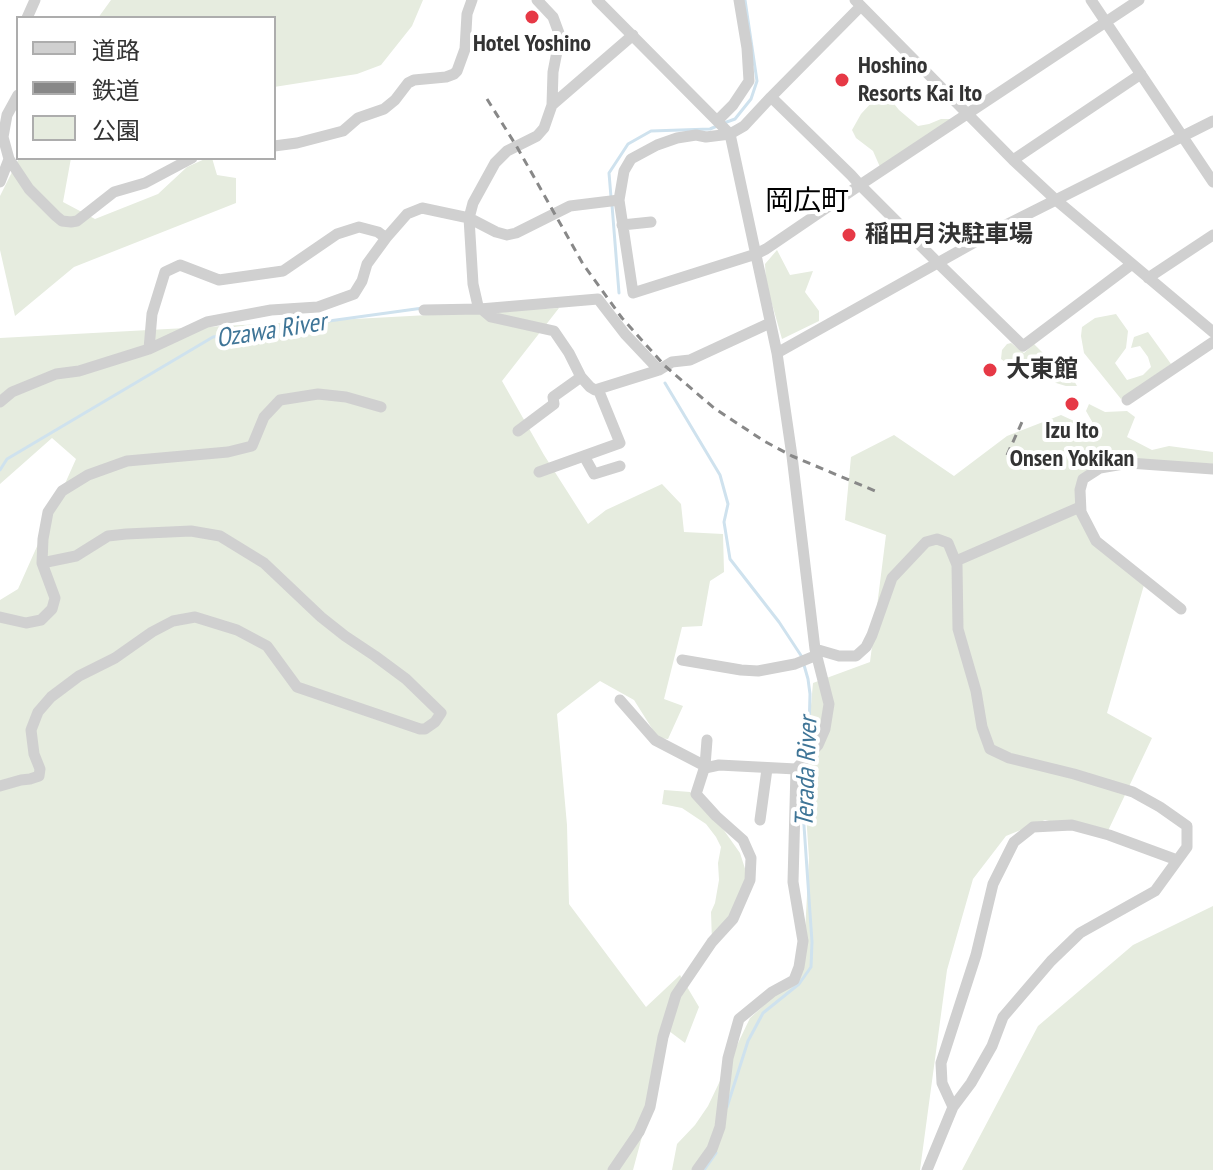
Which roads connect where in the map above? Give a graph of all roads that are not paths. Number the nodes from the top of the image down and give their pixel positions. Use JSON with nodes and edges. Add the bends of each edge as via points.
{"nodes":[{"id":1,"x":472,"y":0,"type":"edge"},
{"id":2,"x":537,"y":0,"type":"edge"},
{"id":3,"x":597,"y":0,"type":"edge"},
{"id":4,"x":739,"y":0,"type":"edge"},
{"id":5,"x":1091,"y":0,"type":"edge"},
{"id":6,"x":1139,"y":0,"type":"edge"},
{"id":7,"x":858,"y":3,"type":"edge"},
{"id":8,"x":1106,"y":22,"type":"junction"},
{"id":9,"x":633,"y":35,"type":"junction"},
{"id":10,"x":1141,"y":74,"type":"junction"},
{"id":11,"x":771,"y":97,"type":"junction"},
{"id":12,"x":16,"y":99,"type":"edge"},
{"id":13,"x":552,"y":105,"type":"junction"},
{"id":14,"x":967,"y":115,"type":"junction"},
{"id":15,"x":718,"y":120,"type":"junction"},
{"id":16,"x":1213,"y":121,"type":"edge"},
{"id":17,"x":730,"y":134,"type":"junction"},
{"id":18,"x":1182,"y":136,"type":"junction"},
{"id":19,"x":276,"y":146,"type":"edge"},
{"id":20,"x":9,"y":159,"type":"junction"},
{"id":21,"x":188,"y":160,"type":"edge"},
{"id":22,"x":1013,"y":160,"type":"junction"},
{"id":23,"x":0,"y":182,"type":"edge"},
{"id":24,"x":1213,"y":182,"type":"edge"},
{"id":25,"x":860,"y":185,"type":"junction"},
{"id":26,"x":618,"y":200,"type":"junction"},
{"id":27,"x":1056,"y":200,"type":"junction"},
{"id":28,"x":469,"y":218,"type":"junction"},
{"id":29,"x":651,"y":222,"type":"dead end"},
{"id":30,"x":622,"y":225,"type":"junction"},
{"id":31,"x":1213,"y":235,"type":"edge"},
{"id":32,"x":386,"y":238,"type":"junction"},
{"id":33,"x":756,"y":254,"type":"junction"},
{"id":34,"x":938,"y":263,"type":"junction"},
{"id":35,"x":1132,"y":264,"type":"junction"},
{"id":36,"x":1148,"y":278,"type":"junction"},
{"id":37,"x":478,"y":303,"type":"junction"},
{"id":38,"x":424,"y":310,"type":"dead end"},
{"id":39,"x":770,"y":323,"type":"junction"},
{"id":40,"x":1213,"y":332,"type":"edge"},
{"id":41,"x":1213,"y":342,"type":"edge"},
{"id":42,"x":149,"y":349,"type":"junction"},
{"id":43,"x":777,"y":353,"type":"junction"},
{"id":44,"x":659,"y":370,"type":"junction"},
{"id":45,"x":581,"y":377,"type":"junction"},
{"id":46,"x":598,"y":389,"type":"junction"},
{"id":47,"x":1127,"y":400,"type":"dead end"},
{"id":48,"x":0,"y":402,"type":"edge"},
{"id":49,"x":381,"y":407,"type":"dead end"},
{"id":50,"x":518,"y":431,"type":"dead end"},
{"id":51,"x":584,"y":456,"type":"junction"},
{"id":52,"x":620,"y":466,"type":"dead end"},
{"id":53,"x":1213,"y":469,"type":"edge"},
{"id":54,"x":539,"y":472,"type":"dead end"},
{"id":55,"x":1080,"y":507,"type":"junction"},
{"id":56,"x":956,"y":561,"type":"junction"},
{"id":57,"x":42,"y":563,"type":"junction"},
{"id":58,"x":1181,"y":609,"type":"dead end"},
{"id":59,"x":0,"y":617,"type":"edge"},
{"id":60,"x":816,"y":652,"type":"junction"},
{"id":61,"x":682,"y":660,"type":"dead end"},
{"id":62,"x":620,"y":700,"type":"dead end"},
{"id":63,"x":707,"y":740,"type":"dead end"},
{"id":64,"x":705,"y":766,"type":"junction"},
{"id":65,"x":797,"y":768,"type":"junction"},
{"id":66,"x":767,"y":769,"type":"junction"},
{"id":67,"x":0,"y":786,"type":"edge"},
{"id":68,"x":760,"y":820,"type":"dead end"},
{"id":69,"x":1177,"y":860,"type":"junction"},
{"id":70,"x":953,"y":1107,"type":"junction"},
{"id":71,"x":613,"y":1170,"type":"edge"},
{"id":72,"x":697,"y":1170,"type":"edge"},
{"id":73,"x":927,"y":1170,"type":"edge"}],
"edges":[{"from":1,"to":19,"type":"street","via":[[465,49],[454,74],[408,83],[384,109],[358,118],[343,131]]},
{"from":2,"to":13,"type":"street","via":[[553,17],[560,36]]},
{"from":3,"to":9,"type":"street"},
{"from":4,"to":15,"type":"street","via":[[749,81]]},
{"from":5,"to":8,"type":"street"},
{"from":6,"to":8,"type":"street"},
{"from":7,"to":11,"type":"street"},
{"from":7,"to":14,"type":"street"},
{"from":8,"to":10,"type":"street"},
{"from":8,"to":14,"type":"street"},
{"from":9,"to":13,"type":"street"},
{"from":9,"to":15,"type":"street"},
{"from":10,"to":18,"type":"street"},
{"from":10,"to":22,"type":"street"},
{"from":11,"to":17,"type":"street"},
{"from":11,"to":25,"type":"street"},
{"from":12,"to":20,"type":"street","via":[[3,137]]},
{"from":13,"to":28,"type":"street","via":[[541,132],[495,163]]},
{"from":14,"to":22,"type":"street"},
{"from":14,"to":25,"type":"street"},
{"from":15,"to":17,"type":"street"},
{"from":16,"to":18,"type":"street"},
{"from":17,"to":26,"type":"street","via":[[677,138],[631,159]]},
{"from":17,"to":33,"type":"street"},
{"from":18,"to":24,"type":"street"},
{"from":18,"to":27,"type":"street"},
{"from":20,"to":21,"type":"street","via":[[29,189],[62,221],[71,222],[114,192],[145,183]]},
{"from":20,"to":23,"type":"street"},
{"from":22,"to":27,"type":"street"},
{"from":25,"to":33,"type":"street"},
{"from":25,"to":34,"type":"street"},
{"from":26,"to":28,"type":"street","via":[[570,206],[507,235]]},
{"from":26,"to":30,"type":"street"},
{"from":27,"to":34,"type":"street"},
{"from":27,"to":35,"type":"street"},
{"from":28,"to":32,"type":"street","via":[[422,208],[407,214]]},
{"from":28,"to":37,"type":"street"},
{"from":29,"to":30,"type":"street"},
{"from":30,"to":33,"type":"street","via":[[633,293]]},
{"from":31,"to":36,"type":"street"},
{"from":32,"to":42,"type":"street","via":[[354,294],[318,307],[207,322]]},
{"from":32,"to":42,"type":"street","via":[[359,227],[337,234],[283,271],[219,280],[180,265],[172,268],[165,272],[152,314]]},
{"from":33,"to":39,"type":"street"},
{"from":34,"to":35,"type":"street","via":[[1023,346]]},
{"from":34,"to":43,"type":"street"},
{"from":35,"to":36,"type":"street"},
{"from":36,"to":40,"type":"street"},
{"from":37,"to":38,"type":"street"},
{"from":37,"to":44,"type":"street","via":[[598,299]]},
{"from":37,"to":45,"type":"street","via":[[491,317],[554,331]]},
{"from":39,"to":43,"type":"street"},
{"from":39,"to":44,"type":"street"},
{"from":41,"to":47,"type":"street"},
{"from":42,"to":48,"type":"street","via":[[56,374]]},
{"from":43,"to":60,"type":"street"},
{"from":44,"to":46,"type":"street"},
{"from":45,"to":46,"type":"street"},
{"from":45,"to":50,"type":"street"},
{"from":46,"to":51,"type":"street","via":[[620,443]]},
{"from":49,"to":57,"type":"street","via":[[318,394],[280,400],[264,417],[252,446],[127,461],[88,475],[62,491],[48,512]]},
{"from":51,"to":52,"type":"street","via":[[594,474]]},
{"from":51,"to":54,"type":"street"},
{"from":53,"to":55,"type":"street","via":[[1129,463],[1100,468],[1083,479]]},
{"from":55,"to":56,"type":"street"},
{"from":55,"to":58,"type":"street","via":[[1096,541]]},
{"from":56,"to":60,"type":"street","via":[[948,543],[926,542],[892,578],[866,647],[856,656]]},
{"from":56,"to":69,"type":"street","via":[[958,629],[990,749],[1133,792],[1160,807],[1187,826],[1187,847]]},
{"from":57,"to":59,"type":"street","via":[[55,598],[52,609],[41,620],[26,623]]},
{"from":57,"to":67,"type":"street","via":[[76,556],[108,536],[191,531],[220,536],[264,563],[321,617],[406,679],[441,713],[420,729],[297,687],[267,646],[195,617],[152,632],[51,697],[31,730],[39,776]]},
{"from":60,"to":61,"type":"street","via":[[795,664],[758,671]]},
{"from":60,"to":65,"type":"street","via":[[829,704],[825,729]]},
{"from":62,"to":64,"type":"street","via":[[655,740]]},
{"from":63,"to":64,"type":"street"},
{"from":64,"to":66,"type":"street"},
{"from":64,"to":71,"type":"street","via":[[696,794],[743,840],[751,858],[750,880],[733,919],[676,995],[650,1107]]},
{"from":65,"to":66,"type":"street"},
{"from":65,"to":72,"type":"street","via":[[793,882],[803,941],[799,967],[794,980],[739,1019],[728,1058],[720,1127]]},
{"from":66,"to":68,"type":"street"},
{"from":69,"to":70,"type":"street","via":[[1155,891],[1080,933],[1051,961],[1003,1017],[992,1046]]},
{"from":69,"to":70,"type":"street","via":[[1072,825],[1033,827],[1014,842],[993,884],[941,1063],[942,1083]]},
{"from":70,"to":73,"type":"street"}]}
